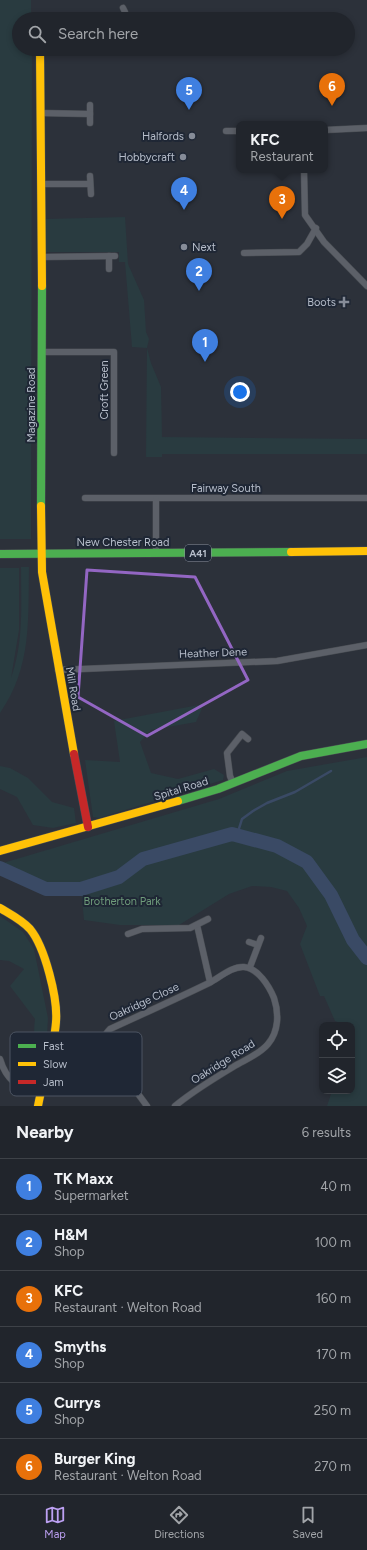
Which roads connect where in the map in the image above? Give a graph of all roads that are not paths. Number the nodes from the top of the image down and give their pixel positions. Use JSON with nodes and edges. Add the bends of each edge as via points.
{"nodes":[{"id":1,"x":123,"y":8,"type":"dead end"},
{"id":2,"x":124,"y":12,"type":"edge"},
{"id":3,"x":40,"y":56,"type":"edge"},
{"id":4,"x":90,"y":105,"type":"dead end"},
{"id":5,"x":40,"y":113,"type":"junction"},
{"id":6,"x":90,"y":114,"type":"junction"},
{"id":7,"x":90,"y":123,"type":"dead end"},
{"id":8,"x":367,"y":128,"type":"edge"},
{"id":9,"x":328,"y":130,"type":"edge"},
{"id":10,"x":226,"y":131,"type":"dead end"},
{"id":11,"x":236,"y":131,"type":"edge"},
{"id":12,"x":304,"y":173,"type":"edge"},
{"id":13,"x":90,"y":176,"type":"dead end"},
{"id":14,"x":41,"y":184,"type":"junction"},
{"id":15,"x":90,"y":184,"type":"junction"},
{"id":16,"x":91,"y":194,"type":"dead end"},
{"id":17,"x":316,"y":228,"type":"junction"},
{"id":18,"x":244,"y":253,"type":"dead end"},
{"id":19,"x":42,"y":257,"type":"junction"},
{"id":20,"x":109,"y":269,"type":"dead end"},
{"id":21,"x":367,"y":286,"type":"edge"},
{"id":22,"x":42,"y":352,"type":"junction"},
{"id":23,"x":114,"y":453,"type":"dead end"},
{"id":24,"x":85,"y":498,"type":"dead end"},
{"id":25,"x":156,"y":498,"type":"junction"},
{"id":26,"x":367,"y":498,"type":"edge"},
{"id":27,"x":367,"y":551,"type":"edge"},
{"id":28,"x":156,"y":553,"type":"junction"},
{"id":29,"x":0,"y":554,"type":"edge"},
{"id":30,"x":41,"y":554,"type":"junction"},
{"id":31,"x":367,"y":645,"type":"edge"},
{"id":32,"x":58,"y":670,"type":"junction"},
{"id":33,"x":248,"y":739,"type":"dead end"},
{"id":34,"x":367,"y":744,"type":"edge"},
{"id":35,"x":233,"y":783,"type":"junction"},
{"id":36,"x":88,"y":827,"type":"junction"},
{"id":37,"x":0,"y":852,"type":"edge"},
{"id":38,"x":0,"y":908,"type":"edge"},
{"id":39,"x":208,"y":919,"type":"dead end"},
{"id":40,"x":197,"y":925,"type":"junction"},
{"id":41,"x":128,"y":934,"type":"dead end"},
{"id":42,"x":260,"y":938,"type":"dead end"},
{"id":43,"x":249,"y":942,"type":"dead end"},
{"id":44,"x":258,"y":945,"type":"junction"},
{"id":45,"x":250,"y":967,"type":"junction"},
{"id":46,"x":210,"y":982,"type":"junction"},
{"id":47,"x":54,"y":1032,"type":"edge"},
{"id":48,"x":107,"y":1032,"type":"edge"},
{"id":49,"x":0,"y":1059,"type":"edge"},
{"id":50,"x":10,"y":1078,"type":"edge"},
{"id":51,"x":39,"y":1096,"type":"edge"},
{"id":52,"x":140,"y":1096,"type":"edge"},
{"id":53,"x":38,"y":1106,"type":"edge"},
{"id":54,"x":147,"y":1106,"type":"edge"},
{"id":55,"x":175,"y":1106,"type":"edge"}],
"edges":[{"from":1,"to":2,"type":"street"},
{"from":3,"to":5,"type":"main road","name":"Magazine Road"},
{"from":4,"to":6,"type":"street"},
{"from":5,"to":6,"type":"street"},
{"from":5,"to":14,"type":"main road","name":"Magazine Road"},
{"from":6,"to":7,"type":"street"},
{"from":8,"to":9,"type":"street"},
{"from":10,"to":11,"type":"street"},
{"from":12,"to":17,"type":"street","via":[[305,215]]},
{"from":13,"to":15,"type":"street"},
{"from":14,"to":15,"type":"street"},
{"from":14,"to":19,"type":"main road","name":"Magazine Road"},
{"from":15,"to":16,"type":"street"},
{"from":17,"to":18,"type":"street","via":[[299,252]]},
{"from":17,"to":21,"type":"street","via":[[324,242]]},
{"from":19,"to":20,"type":"street","via":[[112,256]]},
{"from":19,"to":22,"type":"main road","name":"Magazine Road"},
{"from":22,"to":23,"type":"street","name":"Croft Green","via":[[114,352]]},
{"from":22,"to":30,"type":"main road","name":"Magazine Road"},
{"from":24,"to":25,"type":"street","name":"Fairway South"},
{"from":25,"to":26,"type":"street","name":"Fairway South"},
{"from":25,"to":28,"type":"street"},
{"from":27,"to":28,"type":"main road","name":"New Chester Road","number":"A41"},
{"from":28,"to":30,"type":"main road","name":"New Chester Road","number":"A41"},
{"from":29,"to":30,"type":"main road","name":"New Chester Road","number":"A41"},
{"from":30,"to":32,"type":"main road","name":"Mill Road"},
{"from":31,"to":32,"type":"street","name":"Heather Dene","via":[[277,661]]},
{"from":32,"to":36,"type":"main road","name":"Mill Road"},
{"from":33,"to":35,"type":"street","via":[[242,734],[227,753]]},
{"from":34,"to":35,"type":"main road","name":"Spital Road","via":[[293,758]]},
{"from":35,"to":36,"type":"main road","name":"Spital Road","via":[[194,797]]},
{"from":36,"to":37,"type":"main road","name":"Spital Road"},
{"from":38,"to":47,"type":"main road","via":[[18,918],[34,935],[53,994],[56,1020]]},
{"from":39,"to":40,"type":"street"},
{"from":40,"to":41,"type":"street","via":[[190,928],[142,929]]},
{"from":40,"to":46,"type":"street"},
{"from":42,"to":44,"type":"street"},
{"from":43,"to":44,"type":"street"},
{"from":44,"to":45,"type":"street"},
{"from":45,"to":46,"type":"street","name":"Oakridge Close","via":[[242,966]]},
{"from":45,"to":55,"type":"street","name":"Oakridge Road","via":[[258,973],[272,994],[276,1006],[274,1037],[260,1052],[218,1076]]},
{"from":46,"to":48,"type":"street","name":"Oakridge Close"},
{"from":49,"to":50,"type":"street"},
{"from":51,"to":53,"type":"main road"},
{"from":52,"to":54,"type":"street","name":"Oakridge Close"}]}
